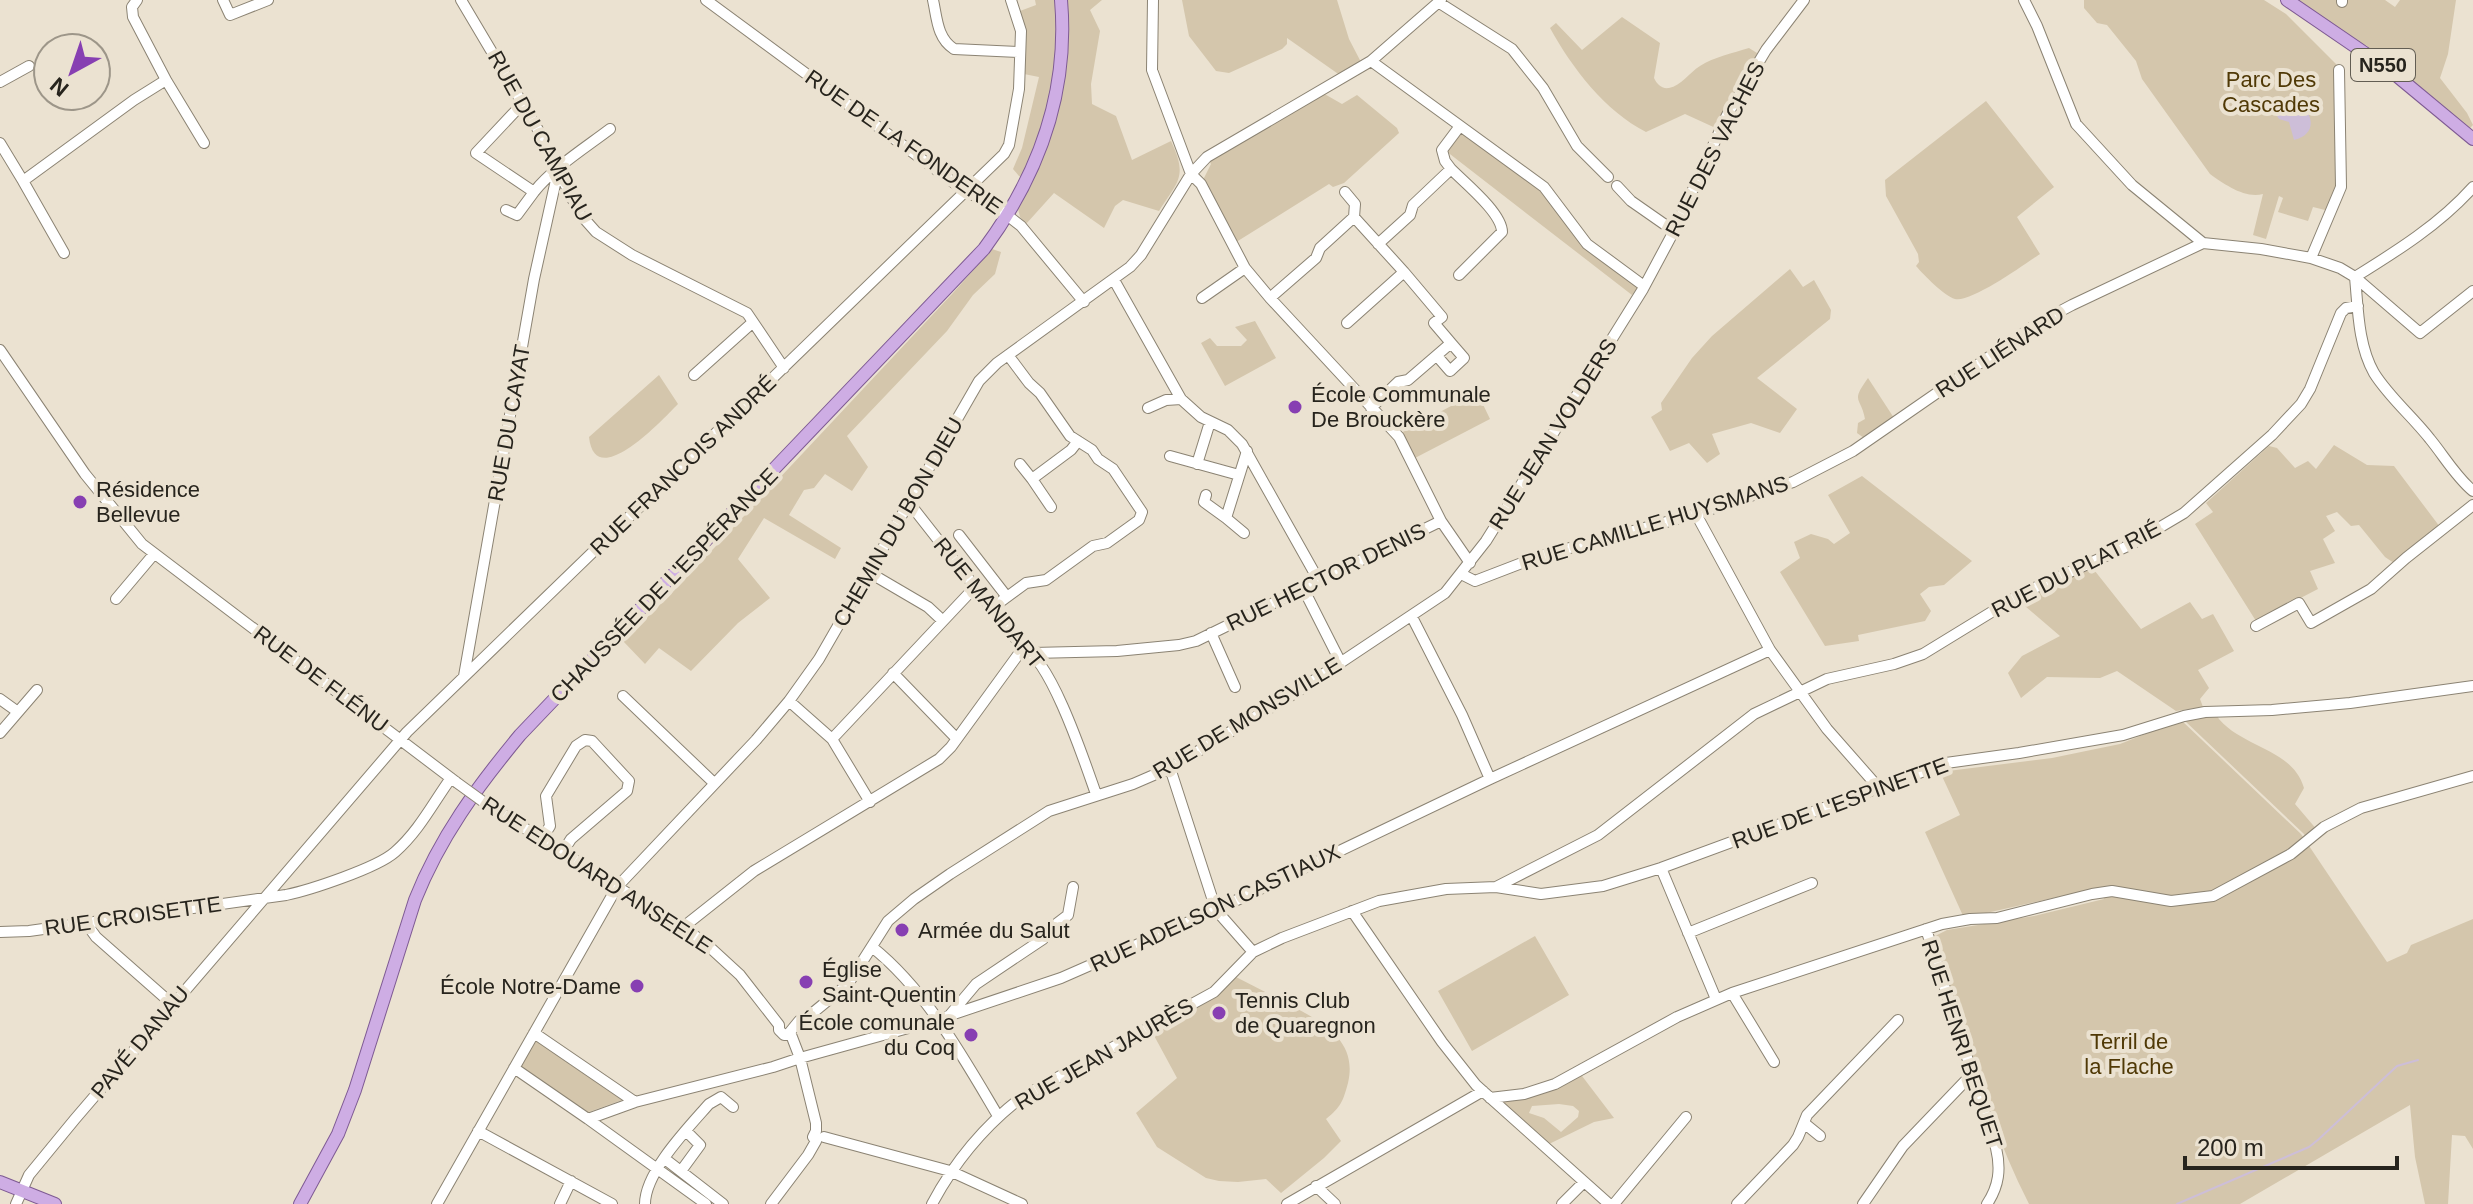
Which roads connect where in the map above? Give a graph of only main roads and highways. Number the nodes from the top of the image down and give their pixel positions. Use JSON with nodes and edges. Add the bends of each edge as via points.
{"nodes":[{"id":1,"x":1061,"y":0,"type":"edge"},
{"id":2,"x":2287,"y":0,"type":"edge"},
{"id":3,"x":2473,"y":139,"type":"edge"},
{"id":4,"x":0,"y":1182,"type":"edge"},
{"id":5,"x":55,"y":1204,"type":"edge"},
{"id":6,"x":300,"y":1204,"type":"edge"}],
"edges":[{"from":1,"to":6,"type":"main road","name":"CHAUSSÉE DE L'ESPÉRANCE","via":[[1062,49],[1051,120],[1008,216],[970,265],[520,735],[464,806],[426,871],[346,1113]]},
{"from":2,"to":3,"type":"main road","number":"N550","via":[[2391,71]]},
{"from":4,"to":5,"type":"main road"}]}
